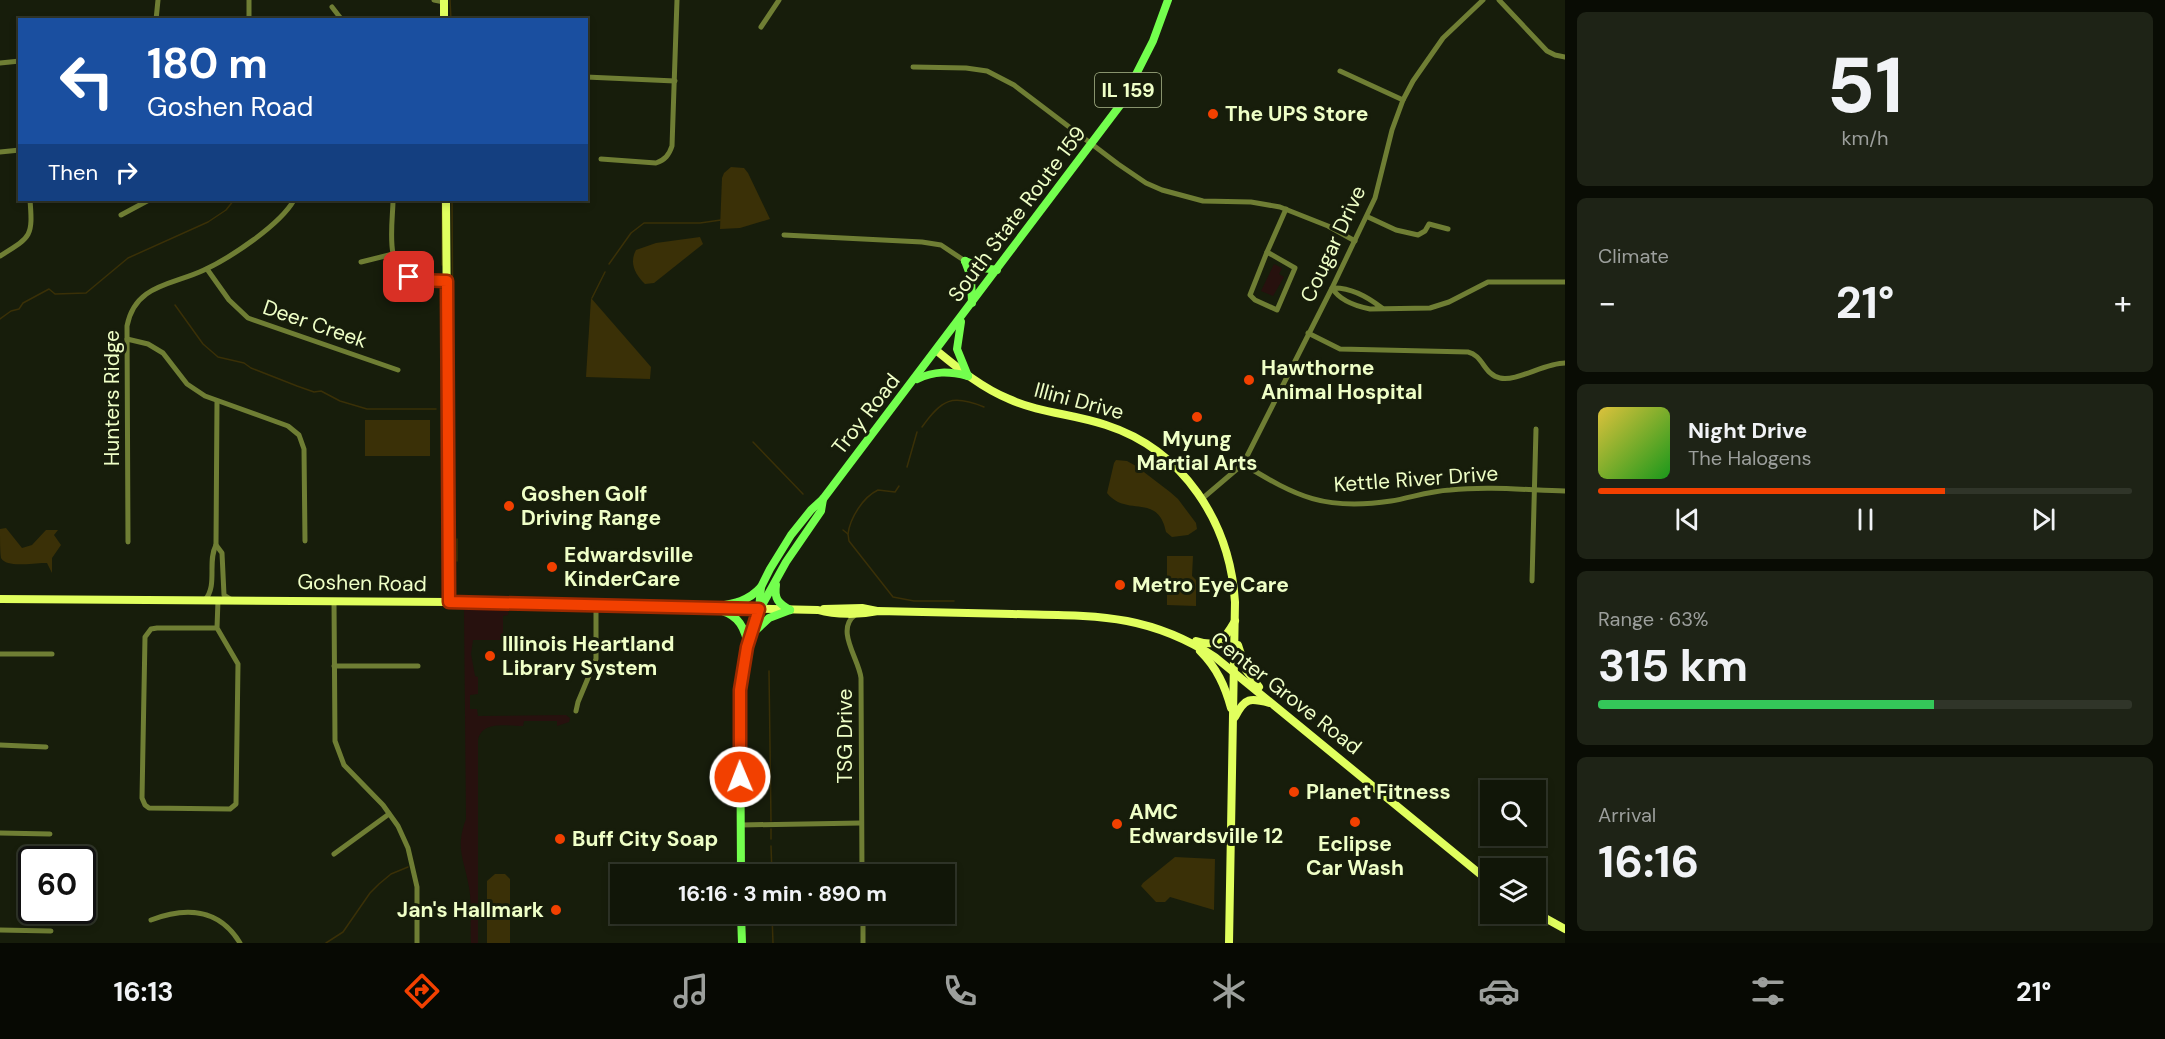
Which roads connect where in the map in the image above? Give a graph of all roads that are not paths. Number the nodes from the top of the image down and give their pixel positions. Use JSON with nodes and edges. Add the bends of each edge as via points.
{"nodes":[{"id":1,"x":158,"y":0,"type":"edge"},
{"id":2,"x":249,"y":0,"type":"edge"},
{"id":3,"x":434,"y":0,"type":"edge"},
{"id":4,"x":677,"y":0,"type":"edge"},
{"id":5,"x":780,"y":0,"type":"edge"},
{"id":6,"x":1168,"y":0,"type":"edge"},
{"id":7,"x":1482,"y":0,"type":"edge"},
{"id":8,"x":1499,"y":0,"type":"edge"},
{"id":9,"x":444,"y":1,"type":"edge"},
{"id":10,"x":332,"y":7,"type":"dead end"},
{"id":11,"x":156,"y":18,"type":"edge"},
{"id":12,"x":249,"y":18,"type":"edge"},
{"id":13,"x":340,"y":18,"type":"edge"},
{"id":14,"x":444,"y":18,"type":"edge"},
{"id":15,"x":761,"y":27,"type":"dead end"},
{"id":16,"x":1565,"y":57,"type":"edge"},
{"id":17,"x":18,"y":61,"type":"edge"},
{"id":18,"x":0,"y":63,"type":"edge"},
{"id":19,"x":913,"y":67,"type":"dead end"},
{"id":20,"x":1340,"y":71,"type":"dead end"},
{"id":21,"x":588,"y":77,"type":"edge"},
{"id":22,"x":675,"y":81,"type":"junction"},
{"id":23,"x":1403,"y":100,"type":"junction"},
{"id":24,"x":1092,"y":144,"type":"junction"},
{"id":25,"x":18,"y":150,"type":"edge"},
{"id":26,"x":0,"y":152,"type":"edge"},
{"id":27,"x":601,"y":159,"type":"dead end"},
{"id":28,"x":30,"y":201,"type":"edge"},
{"id":29,"x":147,"y":201,"type":"edge"},
{"id":30,"x":293,"y":201,"type":"edge"},
{"id":31,"x":393,"y":201,"type":"edge"},
{"id":32,"x":446,"y":201,"type":"edge"},
{"id":33,"x":1286,"y":209,"type":"junction"},
{"id":34,"x":121,"y":215,"type":"dead end"},
{"id":35,"x":1368,"y":217,"type":"junction"},
{"id":36,"x":1448,"y":229,"type":"dead end"},
{"id":37,"x":784,"y":235,"type":"dead end"},
{"id":38,"x":1355,"y":242,"type":"junction"},
{"id":39,"x":1267,"y":252,"type":"junction"},
{"id":40,"x":393,"y":254,"type":"junction"},
{"id":41,"x":0,"y":256,"type":"edge"},
{"id":42,"x":965,"y":261,"type":"junction"},
{"id":43,"x":361,"y":262,"type":"dead end"},
{"id":44,"x":207,"y":269,"type":"junction"},
{"id":45,"x":997,"y":270,"type":"junction"},
{"id":46,"x":447,"y":281,"type":"junction"},
{"id":47,"x":1565,"y":282,"type":"edge"},
{"id":48,"x":1332,"y":288,"type":"junction"},
{"id":49,"x":972,"y":303,"type":"junction"},
{"id":50,"x":1382,"y":308,"type":"junction"},
{"id":51,"x":963,"y":315,"type":"junction"},
{"id":52,"x":1308,"y":333,"type":"junction"},
{"id":53,"x":128,"y":339,"type":"junction"},
{"id":54,"x":937,"y":351,"type":"junction"},
{"id":55,"x":1565,"y":363,"type":"edge"},
{"id":56,"x":398,"y":370,"type":"dead end"},
{"id":57,"x":968,"y":376,"type":"junction"},
{"id":58,"x":915,"y":380,"type":"junction"},
{"id":59,"x":217,"y":402,"type":"junction"},
{"id":60,"x":1536,"y":429,"type":"dead end"},
{"id":61,"x":1243,"y":464,"type":"junction"},
{"id":62,"x":1534,"y":490,"type":"junction"},
{"id":63,"x":1565,"y":491,"type":"edge"},
{"id":64,"x":1203,"y":498,"type":"junction"},
{"id":65,"x":823,"y":499,"type":"junction"},
{"id":66,"x":305,"y":541,"type":"dead end"},
{"id":67,"x":128,"y":542,"type":"dead end"},
{"id":68,"x":216,"y":545,"type":"junction"},
{"id":69,"x":776,"y":580,"type":"junction"},
{"id":70,"x":1532,"y":581,"type":"dead end"},
{"id":71,"x":761,"y":587,"type":"junction"},
{"id":72,"x":0,"y":599,"type":"edge"},
{"id":73,"x":205,"y":600,"type":"junction"},
{"id":74,"x":218,"y":600,"type":"junction"},
{"id":75,"x":232,"y":600,"type":"junction"},
{"id":76,"x":334,"y":601,"type":"junction"},
{"id":77,"x":449,"y":602,"type":"junction"},
{"id":78,"x":596,"y":605,"type":"junction"},
{"id":79,"x":709,"y":608,"type":"junction"},
{"id":80,"x":759,"y":609,"type":"junction"},
{"id":81,"x":790,"y":610,"type":"junction"},
{"id":82,"x":818,"y":610,"type":"junction"},
{"id":83,"x":878,"y":611,"type":"junction"},
{"id":84,"x":868,"y":614,"type":"junction"},
{"id":85,"x":1236,"y":620,"type":"junction"},
{"id":86,"x":217,"y":628,"type":"junction"},
{"id":87,"x":750,"y":637,"type":"junction"},
{"id":88,"x":1186,"y":640,"type":"junction"},
{"id":89,"x":747,"y":647,"type":"junction"},
{"id":90,"x":0,"y":654,"type":"edge"},
{"id":91,"x":52,"y":654,"type":"dead end"},
{"id":92,"x":334,"y":666,"type":"junction"},
{"id":93,"x":418,"y":666,"type":"dead end"},
{"id":94,"x":1234,"y":671,"type":"junction"},
{"id":95,"x":1272,"y":702,"type":"junction"},
{"id":96,"x":576,"y":711,"type":"dead end"},
{"id":97,"x":1233,"y":718,"type":"junction"},
{"id":98,"x":0,"y":745,"type":"edge"},
{"id":99,"x":46,"y":747,"type":"dead end"},
{"id":100,"x":389,"y":814,"type":"junction"},
{"id":101,"x":861,"y":823,"type":"junction"},
{"id":102,"x":741,"y":825,"type":"junction"},
{"id":103,"x":0,"y":833,"type":"edge"},
{"id":104,"x":50,"y":834,"type":"dead end"},
{"id":105,"x":333,"y":854,"type":"dead end"},
{"id":106,"x":741,"y":864,"type":"edge"},
{"id":107,"x":862,"y":864,"type":"edge"},
{"id":108,"x":1480,"y":874,"type":"edge"},
{"id":109,"x":1546,"y":919,"type":"edge"},
{"id":110,"x":151,"y":920,"type":"dead end"},
{"id":111,"x":741,"y":924,"type":"edge"},
{"id":112,"x":863,"y":924,"type":"edge"},
{"id":113,"x":1565,"y":929,"type":"edge"},
{"id":114,"x":0,"y":930,"type":"edge"},
{"id":115,"x":51,"y":931,"type":"dead end"},
{"id":116,"x":240,"y":943,"type":"edge"},
{"id":117,"x":417,"y":943,"type":"edge"},
{"id":118,"x":742,"y":943,"type":"edge"},
{"id":119,"x":863,"y":943,"type":"edge"},
{"id":120,"x":1228,"y":943,"type":"edge"}],
"edges":[{"from":1,"to":11,"type":"street"},
{"from":2,"to":12,"type":"street"},
{"from":3,"to":9,"type":"street"},
{"from":4,"to":22,"type":"street"},
{"from":5,"to":15,"type":"street"},
{"from":6,"to":24,"type":"main road","name":"South State Route 159","number":"IL 159","via":[[1137,75]]},
{"from":7,"to":23,"type":"street","name":"Cougar Drive","via":[[1433,50]]},
{"from":8,"to":16,"type":"street","via":[[1547,51]]},
{"from":9,"to":14,"type":"street"},
{"from":10,"to":13,"type":"street"},
{"from":17,"to":18,"type":"street"},
{"from":19,"to":24,"type":"street","via":[[966,68],[1000,76]]},
{"from":20,"to":23,"type":"street"},
{"from":21,"to":22,"type":"street"},
{"from":22,"to":27,"type":"street","via":[[672,146],[668,156],[656,163]]},
{"from":23,"to":35,"type":"street","name":"Cougar Drive"},
{"from":24,"to":33,"type":"street","via":[[1146,183],[1178,196]]},
{"from":24,"to":45,"type":"main road","name":"South State Route 159","number":"IL 159"},
{"from":25,"to":26,"type":"street"},
{"from":28,"to":41,"type":"street","via":[[29,234]]},
{"from":29,"to":34,"type":"street"},
{"from":30,"to":44,"type":"street","name":"Hunters Ridge","via":[[262,232]]},
{"from":31,"to":40,"type":"street"},
{"from":32,"to":46,"type":"street"},
{"from":33,"to":38,"type":"street"},
{"from":33,"to":39,"type":"street"},
{"from":35,"to":36,"type":"street","via":[[1418,235],[1429,224]]},
{"from":35,"to":38,"type":"street","name":"Cougar Drive"},
{"from":37,"to":42,"type":"street","via":[[934,244]]},
{"from":38,"to":48,"type":"street","name":"Cougar Drive"},
{"from":39,"to":39,"type":"street","via":[[1250,295],[1277,310],[1295,268]]},
{"from":40,"to":43,"type":"street"},
{"from":40,"to":46,"type":"street","via":[[398,269],[415,280]]},
{"from":42,"to":45,"type":"main road"},
{"from":42,"to":49,"type":"main road","via":[[970,272]]},
{"from":44,"to":53,"type":"street","name":"Hunters Ridge","via":[[158,287],[142,298],[129,318]]},
{"from":44,"to":56,"type":"street","name":"Deer Creek","via":[[229,300],[248,318]]},
{"from":45,"to":49,"type":"main road","name":"South State Route 159","number":"IL 159"},
{"from":46,"to":77,"type":"street"},
{"from":47,"to":50,"type":"street","via":[[1488,282],[1430,308]]},
{"from":48,"to":50,"type":"street","via":[[1353,291]]},
{"from":48,"to":50,"type":"street","via":[[1337,296],[1360,307]]},
{"from":48,"to":52,"type":"street","name":"Cougar Drive"},
{"from":49,"to":51,"type":"main road","name":"South State Route 159","number":"IL 159"},
{"from":51,"to":54,"type":"main road","name":"South State Route 159","number":"IL 159"},
{"from":51,"to":57,"type":"main road","via":[[957,349]]},
{"from":52,"to":55,"type":"street","via":[[1340,349],[1468,352],[1499,378]]},
{"from":52,"to":61,"type":"street","name":"Cougar Drive"},
{"from":53,"to":59,"type":"street","via":[[156,348],[187,384]]},
{"from":53,"to":67,"type":"street","name":"Hunters Ridge"},
{"from":54,"to":57,"type":"street","name":"Illini Drive"},
{"from":54,"to":58,"type":"main road","name":"Troy Road"},
{"from":57,"to":58,"type":"main road","via":[[942,371]]},
{"from":57,"to":64,"type":"street","name":"Illini Drive","via":[[1023,405],[1085,418],[1130,434],[1164,456]]},
{"from":58,"to":65,"type":"main road","name":"Troy Road"},
{"from":59,"to":66,"type":"street","via":[[281,423],[299,435],[304,449]]},
{"from":59,"to":68,"type":"street"},
{"from":60,"to":62,"type":"street"},
{"from":61,"to":62,"type":"street","name":"Kettle River Drive","via":[[1290,492],[1325,502],[1379,502],[1460,489]]},
{"from":61,"to":64,"type":"street","name":"Cougar Drive"},
{"from":62,"to":63,"type":"street","name":"Kettle River Drive"},
{"from":62,"to":70,"type":"street"},
{"from":64,"to":85,"type":"street","name":"Illini Drive","via":[[1224,542],[1232,571]]},
{"from":65,"to":69,"type":"main road","name":"Troy Road","via":[[821,511]]},
{"from":65,"to":71,"type":"main road","name":"Troy Road","via":[[791,535]]},
{"from":68,"to":73,"type":"street","via":[[212,553],[212,589]]},
{"from":68,"to":75,"type":"street","via":[[222,553],[224,595]]},
{"from":69,"to":80,"type":"main road","name":"Troy Road"},
{"from":69,"to":81,"type":"main road","via":[[775,598]]},
{"from":71,"to":79,"type":"main road","via":[[743,601]]},
{"from":71,"to":80,"type":"main road","name":"Troy Road"},
{"from":72,"to":73,"type":"street","name":"Goshen Road"},
{"from":73,"to":74,"type":"street","name":"Goshen Road"},
{"from":74,"to":75,"type":"street","name":"Goshen Road"},
{"from":74,"to":86,"type":"street"},
{"from":75,"to":76,"type":"street","name":"Goshen Road"},
{"from":76,"to":77,"type":"street","name":"Goshen Road"},
{"from":76,"to":92,"type":"street"},
{"from":77,"to":78,"type":"street","name":"Goshen Road"},
{"from":78,"to":79,"type":"street","name":"Goshen Road"},
{"from":78,"to":96,"type":"street","via":[[596,659]]},
{"from":79,"to":80,"type":"street","name":"Goshen Road"},
{"from":79,"to":89,"type":"main road","via":[[736,618],[744,629]]},
{"from":80,"to":81,"type":"street","name":"Center Grove Road"},
{"from":80,"to":87,"type":"main road","name":"Troy Road"},
{"from":81,"to":82,"type":"street","name":"Center Grove Road"},
{"from":81,"to":87,"type":"main road","via":[[762,623]]},
{"from":82,"to":83,"type":"street","name":"Center Grove Road","via":[[844,607]]},
{"from":82,"to":84,"type":"street","name":"Center Grove Road"},
{"from":83,"to":84,"type":"street","name":"Center Grove Road"},
{"from":83,"to":88,"type":"street","name":"Center Grove Road","via":[[1114,618],[1152,626]]},
{"from":84,"to":101,"type":"street","name":"TSG Drive","via":[[853,616],[847,636],[860,669]]},
{"from":85,"to":88,"type":"street","via":[[1218,643]]},
{"from":85,"to":94,"type":"street","name":"Illini Drive"},
{"from":85,"to":95,"type":"street","via":[[1242,661]]},
{"from":86,"to":86,"type":"street","via":[[238,664],[237,802],[233,808],[149,808],[142,798],[145,637],[157,628]]},
{"from":87,"to":89,"type":"main road","name":"Troy Road"},
{"from":88,"to":94,"type":"street","name":"Center Grove Road"},
{"from":88,"to":97,"type":"street","via":[[1216,669]]},
{"from":89,"to":102,"type":"main road","name":"Troy Road","via":[[740,690]]},
{"from":90,"to":91,"type":"street"},
{"from":92,"to":93,"type":"street"},
{"from":92,"to":100,"type":"street","via":[[334,731],[338,752],[344,765]]},
{"from":94,"to":95,"type":"street","name":"Center Grove Road"},
{"from":94,"to":97,"type":"street","name":"Illini Drive"},
{"from":95,"to":97,"type":"street","via":[[1247,700]]},
{"from":95,"to":108,"type":"street","name":"Center Grove Road"},
{"from":97,"to":120,"type":"street","name":"Illini Drive"},
{"from":98,"to":99,"type":"street"},
{"from":100,"to":105,"type":"street"},
{"from":100,"to":117,"type":"street","via":[[404,838],[415,874]]},
{"from":101,"to":102,"type":"street"},
{"from":101,"to":107,"type":"street","name":"TSG Drive"},
{"from":102,"to":106,"type":"main road","name":"Troy Road"},
{"from":103,"to":104,"type":"street"},
{"from":109,"to":113,"type":"street"},
{"from":110,"to":116,"type":"street","via":[[175,912],[197,912],[224,925]]},
{"from":111,"to":118,"type":"main road"},
{"from":112,"to":119,"type":"street"},
{"from":114,"to":115,"type":"street"}]}
